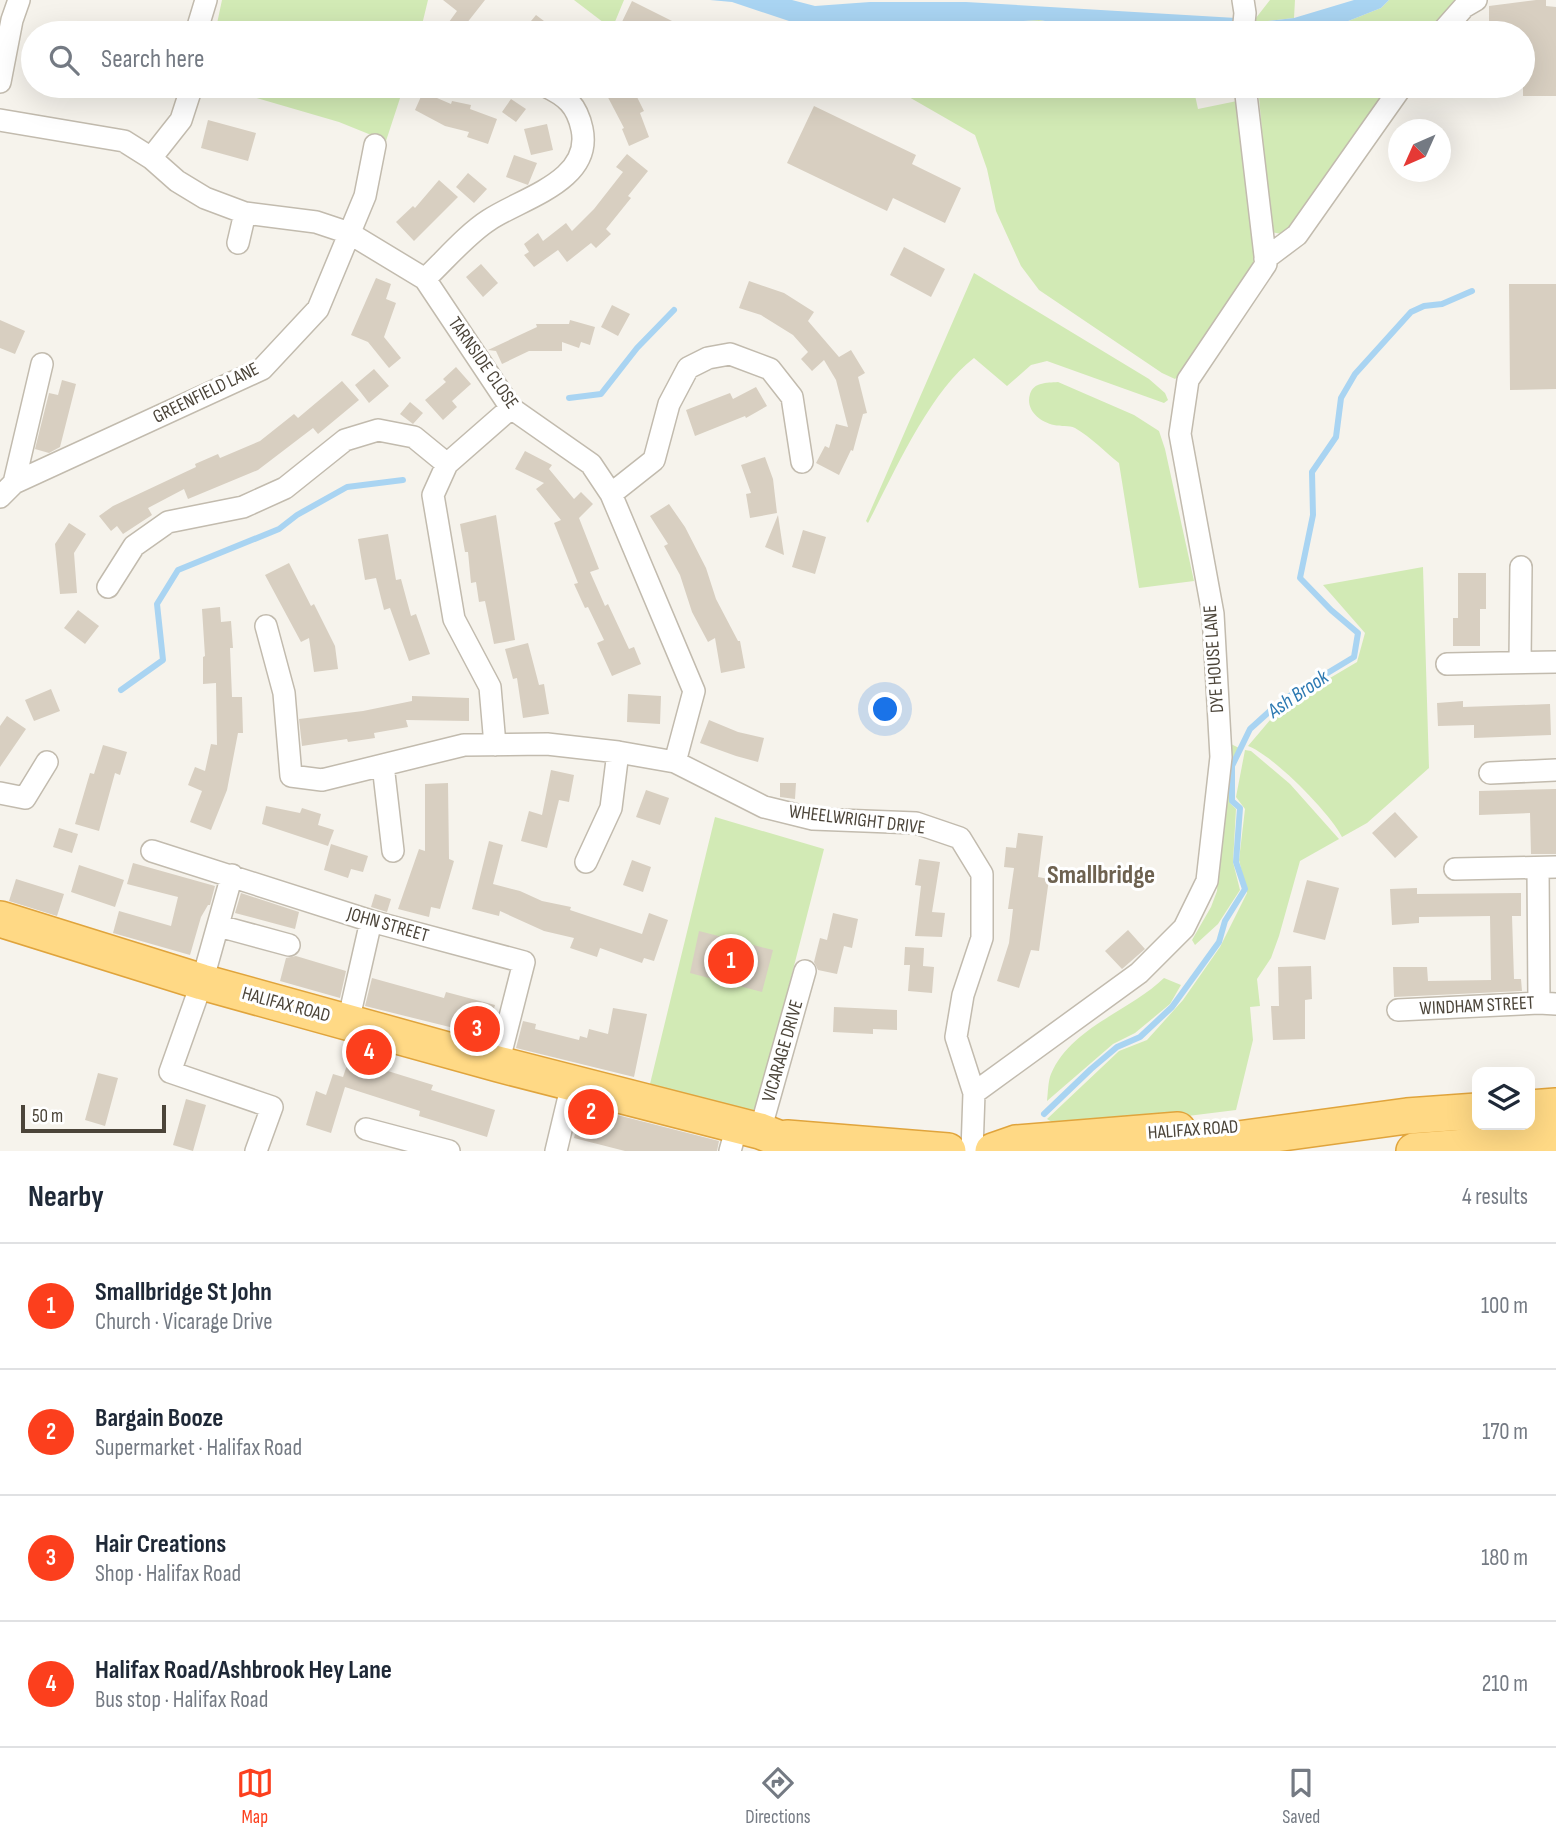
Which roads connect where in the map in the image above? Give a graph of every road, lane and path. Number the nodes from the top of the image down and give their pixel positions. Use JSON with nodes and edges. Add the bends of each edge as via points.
{"nodes":[{"id":1,"x":19,"y":0,"type":"edge"},
{"id":2,"x":206,"y":0,"type":"edge"},
{"id":3,"x":1476,"y":0,"type":"edge"},
{"id":4,"x":200,"y":21,"type":"edge"},
{"id":5,"x":1452,"y":21,"type":"edge"},
{"id":6,"x":0,"y":82,"type":"edge"},
{"id":7,"x":188,"y":98,"type":"edge"},
{"id":8,"x":566,"y":98,"type":"edge"},
{"id":9,"x":1246,"y":98,"type":"edge"},
{"id":10,"x":1394,"y":98,"type":"edge"},
{"id":11,"x":0,"y":120,"type":"edge"},
{"id":12,"x":375,"y":145,"type":"dead end"},
{"id":13,"x":151,"y":159,"type":"junction"},
{"id":14,"x":245,"y":213,"type":"junction"},
{"id":15,"x":349,"y":233,"type":"junction"},
{"id":16,"x":239,"y":243,"type":"dead end"},
{"id":17,"x":1265,"y":259,"type":"junction"},
{"id":18,"x":425,"y":279,"type":"junction"},
{"id":19,"x":42,"y":364,"type":"dead end"},
{"id":20,"x":511,"y":408,"type":"junction"},
{"id":21,"x":802,"y":462,"type":"dead end"},
{"id":22,"x":447,"y":464,"type":"junction"},
{"id":23,"x":7,"y":490,"type":"edge"},
{"id":24,"x":611,"y":494,"type":"junction"},
{"id":25,"x":1521,"y":567,"type":"dead end"},
{"id":26,"x":108,"y":587,"type":"dead end"},
{"id":27,"x":266,"y":626,"type":"dead end"},
{"id":28,"x":1520,"y":662,"type":"junction"},
{"id":29,"x":1556,"y":662,"type":"edge"},
{"id":30,"x":1447,"y":664,"type":"dead end"},
{"id":31,"x":495,"y":745,"type":"junction"},
{"id":32,"x":618,"y":752,"type":"junction"},
{"id":33,"x":47,"y":762,"type":"dead end"},
{"id":34,"x":675,"y":762,"type":"junction"},
{"id":35,"x":383,"y":765,"type":"junction"},
{"id":36,"x":1556,"y":770,"type":"edge"},
{"id":37,"x":1490,"y":773,"type":"dead end"},
{"id":38,"x":0,"y":793,"type":"edge"},
{"id":39,"x":152,"y":851,"type":"dead end"},
{"id":40,"x":393,"y":851,"type":"dead end"},
{"id":41,"x":586,"y":862,"type":"dead end"},
{"id":42,"x":1547,"y":867,"type":"edge"},
{"id":43,"x":1455,"y":869,"type":"dead end"},
{"id":44,"x":232,"y":875,"type":"junction"},
{"id":45,"x":0,"y":919,"type":"edge"},
{"id":46,"x":371,"y":921,"type":"junction"},
{"id":47,"x":219,"y":926,"type":"junction"},
{"id":48,"x":289,"y":945,"type":"dead end"},
{"id":49,"x":805,"y":971,"type":"dead end"},
{"id":50,"x":202,"y":982,"type":"junction"},
{"id":51,"x":1548,"y":1004,"type":"edge"},
{"id":52,"x":1398,"y":1010,"type":"dead end"},
{"id":53,"x":348,"y":1022,"type":"junction"},
{"id":54,"x":498,"y":1064,"type":"junction"},
{"id":55,"x":572,"y":1084,"type":"junction"},
{"id":56,"x":974,"y":1093,"type":"junction"},
{"id":57,"x":1556,"y":1106,"type":"edge"},
{"id":58,"x":1535,"y":1108,"type":"edge"},
{"id":59,"x":1472,"y":1111,"type":"edge"},
{"id":60,"x":366,"y":1129,"type":"dead end"},
{"id":61,"x":1278,"y":1133,"type":"junction"},
{"id":62,"x":751,"y":1136,"type":"edge"},
{"id":63,"x":1556,"y":1140,"type":"edge"},
{"id":64,"x":256,"y":1151,"type":"edge"},
{"id":65,"x":449,"y":1151,"type":"edge"},
{"id":66,"x":556,"y":1151,"type":"edge"},
{"id":67,"x":811,"y":1151,"type":"edge"},
{"id":68,"x":948,"y":1151,"type":"edge"},
{"id":69,"x":972,"y":1151,"type":"edge"},
{"id":70,"x":993,"y":1151,"type":"edge"},
{"id":71,"x":1150,"y":1151,"type":"edge"},
{"id":72,"x":1414,"y":1151,"type":"edge"}],
"edges":[{"from":1,"to":6,"type":"street"},
{"from":2,"to":4,"type":"street"},
{"from":3,"to":5,"type":"street"},
{"from":7,"to":13,"type":"street","via":[[181,120]]},
{"from":8,"to":18,"type":"street","via":[[579,116],[584,140],[576,166],[552,186],[488,220]]},
{"from":9,"to":17,"type":"street"},
{"from":10,"to":17,"type":"street","via":[[1297,235]]},
{"from":11,"to":13,"type":"street","via":[[124,141]]},
{"from":12,"to":15,"type":"street","name":"GREENFIELD LANE","via":[[365,196]]},
{"from":13,"to":14,"type":"street","via":[[205,198]]},
{"from":14,"to":15,"type":"street","via":[[316,222]]},
{"from":14,"to":16,"type":"street"},
{"from":15,"to":18,"type":"street"},
{"from":15,"to":23,"type":"street","name":"GREENFIELD LANE","via":[[318,309],[262,369]]},
{"from":17,"to":56,"type":"street","name":"DYE HOUSE LANE","via":[[1266,264],[1188,380],[1180,434],[1213,614],[1222,757],[1207,881],[1184,928],[1139,973]]},
{"from":18,"to":20,"type":"street","name":"TARNSIDE CLOSE"},
{"from":19,"to":23,"type":"street"},
{"from":20,"to":22,"type":"street"},
{"from":20,"to":24,"type":"street","name":"TARNSIDE CLOSE","via":[[591,464]]},
{"from":21,"to":24,"type":"street","via":[[792,397],[770,369],[730,354],[688,368],[669,404],[654,460]]},
{"from":22,"to":26,"type":"street","via":[[414,438],[377,430],[345,440],[285,488],[243,507],[168,522],[134,546]]},
{"from":22,"to":31,"type":"street","via":[[433,495],[454,619],[490,687]]},
{"from":24,"to":34,"type":"street","name":"TARNSIDE CLOSE","via":[[694,691]]},
{"from":25,"to":28,"type":"street"},
{"from":27,"to":35,"type":"street","name":"WHEELWRIGHT DRIVE","via":[[284,693],[291,776],[322,780]]},
{"from":28,"to":29,"type":"street"},
{"from":28,"to":30,"type":"street"},
{"from":31,"to":32,"type":"street","name":"WHEELWRIGHT DRIVE","via":[[547,744]]},
{"from":31,"to":35,"type":"street","name":"WHEELWRIGHT DRIVE","via":[[464,745]]},
{"from":32,"to":34,"type":"street","name":"WHEELWRIGHT DRIVE"},
{"from":32,"to":41,"type":"street","via":[[611,808]]},
{"from":33,"to":38,"type":"street","via":[[25,798]]},
{"from":34,"to":56,"type":"street","name":"WHEELWRIGHT DRIVE","via":[[764,807],[813,819],[916,823],[960,838],[982,874],[982,938],[963,995],[956,1037]]},
{"from":35,"to":40,"type":"street"},
{"from":36,"to":37,"type":"street"},
{"from":39,"to":44,"type":"street","name":"JOHN STREET"},
{"from":42,"to":43,"type":"street"},
{"from":42,"to":51,"type":"street"},
{"from":44,"to":46,"type":"street","name":"JOHN STREET"},
{"from":44,"to":47,"type":"street"},
{"from":45,"to":50,"type":"highway","name":"HALIFAX ROAD"},
{"from":46,"to":53,"type":"street"},
{"from":46,"to":54,"type":"street","name":"JOHN STREET","via":[[524,962]]},
{"from":47,"to":48,"type":"street"},
{"from":47,"to":50,"type":"street"},
{"from":49,"to":62,"type":"street","name":"VICARAGE DRIVE"},
{"from":50,"to":53,"type":"highway","name":"HALIFAX ROAD"},
{"from":50,"to":64,"type":"street","via":[[170,1072],[272,1107]]},
{"from":51,"to":52,"type":"street","name":"WINDHAM STREET"},
{"from":53,"to":54,"type":"highway","name":"HALIFAX ROAD"},
{"from":54,"to":55,"type":"highway","name":"HALIFAX ROAD"},
{"from":55,"to":62,"type":"highway","name":"HALIFAX ROAD"},
{"from":55,"to":66,"type":"street"},
{"from":56,"to":69,"type":"street"},
{"from":57,"to":58,"type":"highway"},
{"from":59,"to":61,"type":"highway","name":"HALIFAX ROAD"},
{"from":60,"to":65,"type":"street"},
{"from":61,"to":70,"type":"highway","name":"HALIFAX ROAD","via":[[1251,1126],[1200,1128],[1016,1143]]},
{"from":61,"to":71,"type":"highway"},
{"from":62,"to":67,"type":"highway","name":"HALIFAX ROAD"},
{"from":62,"to":68,"type":"highway","name":"HALIFAX ROAD"},
{"from":63,"to":72,"type":"highway"}]}
